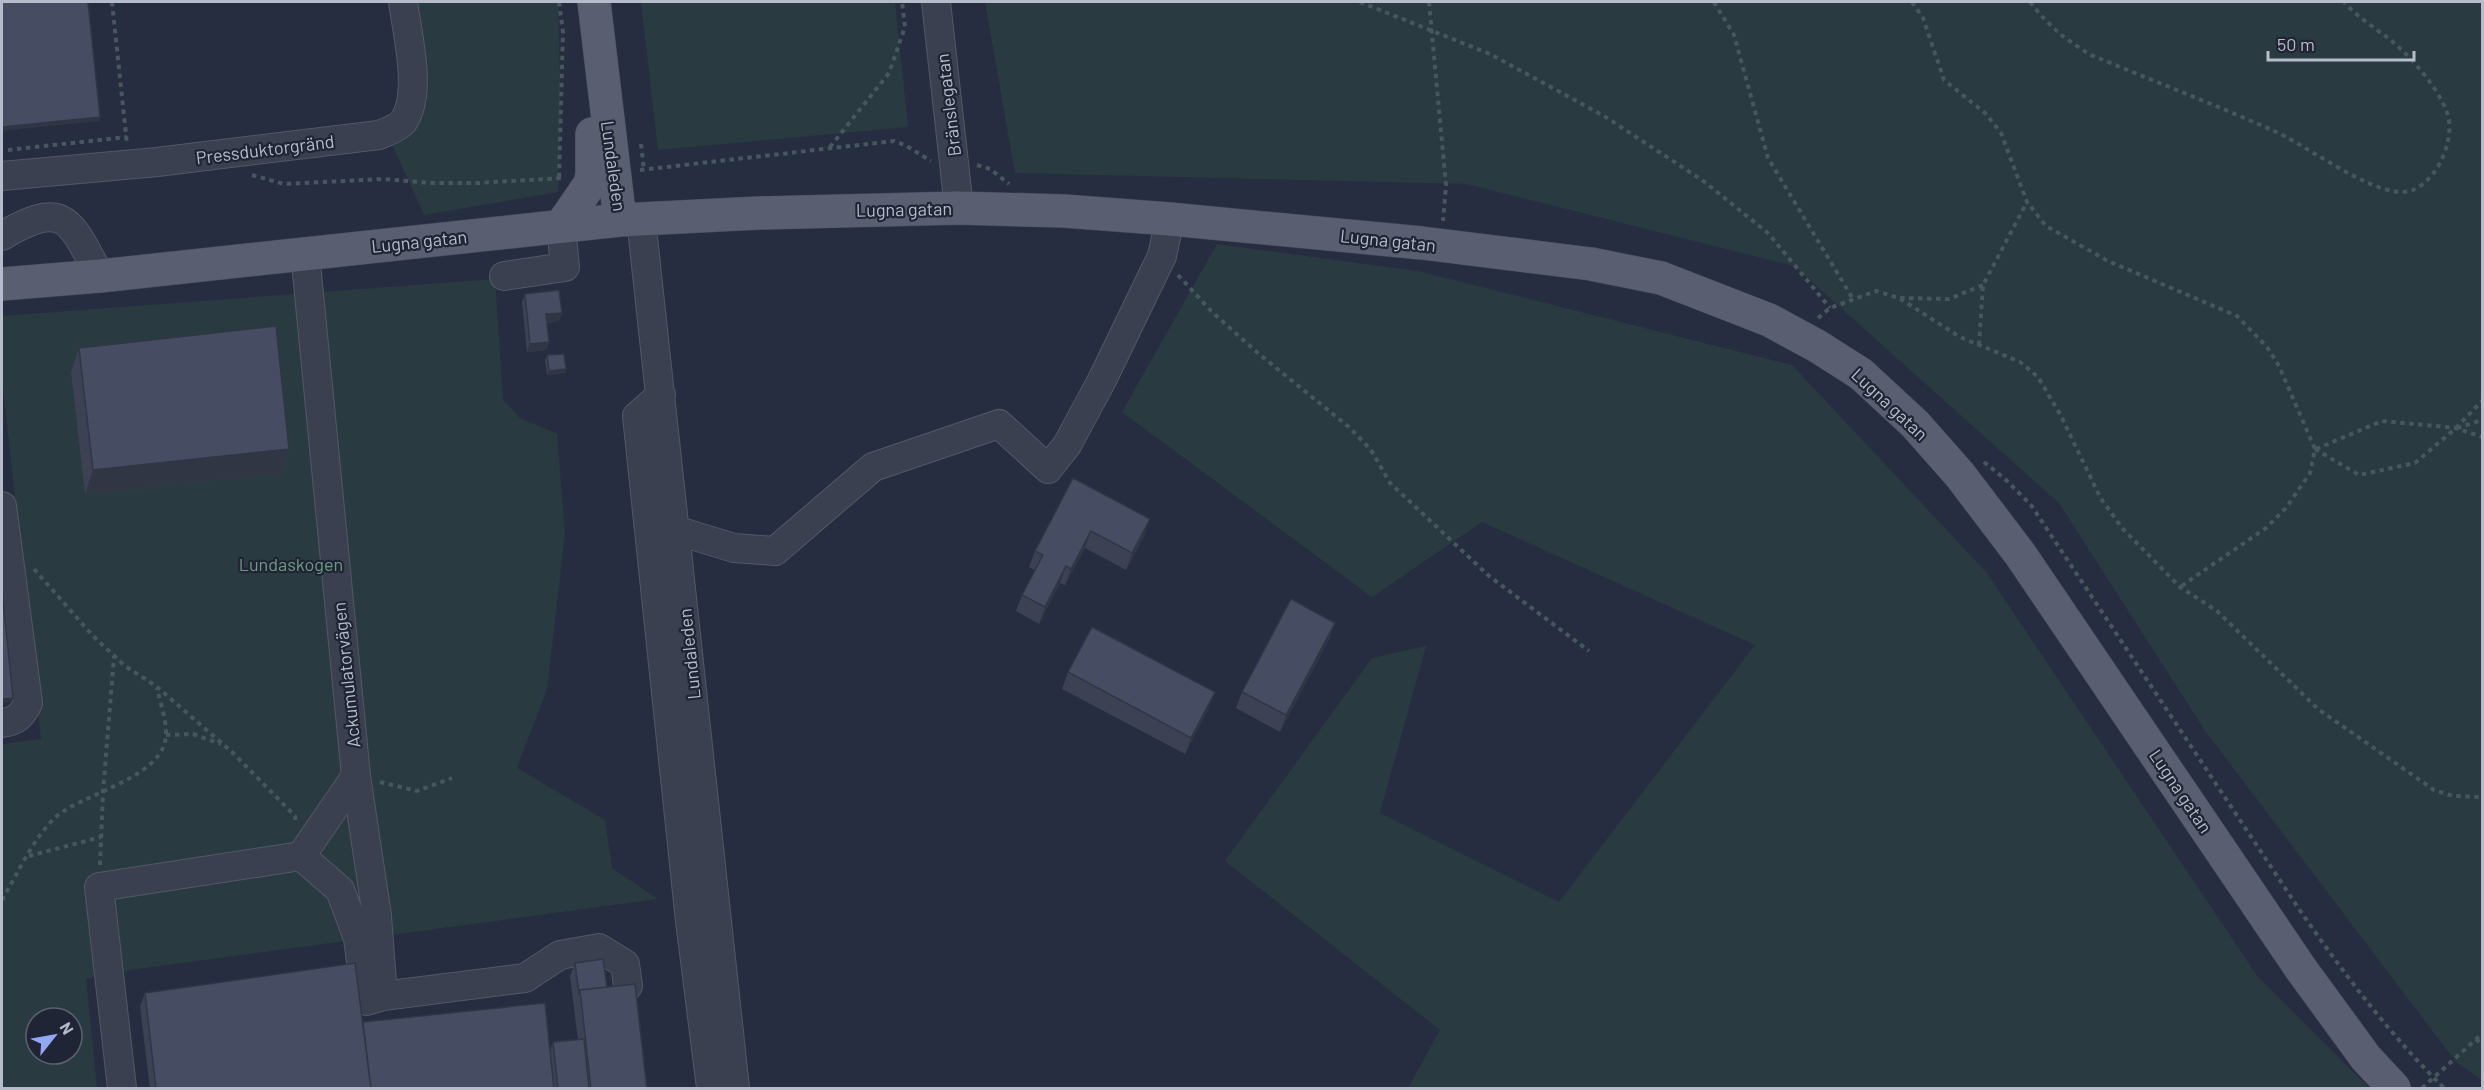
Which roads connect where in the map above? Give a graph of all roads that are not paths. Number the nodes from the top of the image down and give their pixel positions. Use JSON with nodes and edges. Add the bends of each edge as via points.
{"nodes":[{"id":1,"x":404,"y":2,"type":"edge"},
{"id":2,"x":594,"y":2,"type":"edge"},
{"id":3,"x":936,"y":2,"type":"edge"},
{"id":4,"x":597,"y":34,"type":"junction"},
{"id":5,"x":2,"y":176,"type":"edge"},
{"id":6,"x":960,"y":208,"type":"junction"},
{"id":7,"x":1170,"y":219,"type":"junction"},
{"id":8,"x":631,"y":220,"type":"junction"},
{"id":9,"x":561,"y":226,"type":"junction"},
{"id":10,"x":2,"y":236,"type":"edge"},
{"id":11,"x":305,"y":254,"type":"junction"},
{"id":12,"x":100,"y":276,"type":"junction"},
{"id":13,"x":504,"y":276,"type":"dead end"},
{"id":14,"x":2,"y":284,"type":"edge"},
{"id":15,"x":661,"y":394,"type":"junction"},
{"id":16,"x":2,"y":506,"type":"edge"},
{"id":17,"x":675,"y":530,"type":"junction"},
{"id":18,"x":2,"y":723,"type":"edge"},
{"id":19,"x":356,"y":776,"type":"junction"},
{"id":20,"x":301,"y":856,"type":"junction"},
{"id":21,"x":628,"y":986,"type":"edge"},
{"id":22,"x":383,"y":996,"type":"junction"},
{"id":23,"x":122,"y":1089,"type":"edge"},
{"id":24,"x":711,"y":1089,"type":"edge"},
{"id":25,"x":735,"y":1089,"type":"edge"},
{"id":26,"x":2394,"y":1089,"type":"edge"}],
"edges":[{"from":1,"to":5,"type":"street","name":"Pressduktorgränd","via":[[413,85],[409,109],[400,125],[379,135]]},
{"from":2,"to":4,"type":"main road","name":"Lundaleden"},
{"from":3,"to":6,"type":"street","name":"Bränslegatan"},
{"from":4,"to":8,"type":"main road","name":"Lundaleden"},
{"from":4,"to":9,"type":"main road","name":"Lundaleden","via":[[592,53],[592,174],[590,184]]},
{"from":6,"to":7,"type":"main road","name":"Lugna gatan"},
{"from":6,"to":8,"type":"main road","name":"Lugna gatan"},
{"from":7,"to":17,"type":"street","via":[[1162,256],[1102,380],[1067,445],[1048,469],[999,424],[873,467],[774,551],[734,548]]},
{"from":7,"to":26,"type":"main road","name":"Lugna gatan","via":[[1591,264],[1661,278],[1768,320],[1861,374],[1915,424],[2020,554],[2307,977],[2366,1058]]},
{"from":8,"to":9,"type":"main road","name":"Lugna gatan"},
{"from":8,"to":15,"type":"street","name":"Lundaleden"},
{"from":9,"to":11,"type":"main road","name":"Lugna gatan"},
{"from":9,"to":13,"type":"street","via":[[566,273]]},
{"from":10,"to":12,"type":"street","via":[[46,216],[63,220],[75,231]]},
{"from":11,"to":12,"type":"main road","name":"Lugna gatan"},
{"from":11,"to":19,"type":"street","name":"Ackumulatorvägen"},
{"from":12,"to":14,"type":"main road","name":"Lugna gatan"},
{"from":15,"to":17,"type":"street","name":"Lundaleden"},
{"from":15,"to":24,"type":"street","via":[[637,416],[657,728]]},
{"from":16,"to":18,"type":"street","via":[[28,703],[22,715]]},
{"from":17,"to":25,"type":"street","name":"Lundaleden"},
{"from":19,"to":20,"type":"street"},
{"from":19,"to":22,"type":"street","name":"Ackumulatorvägen","via":[[377,916]]},
{"from":20,"to":22,"type":"street","via":[[340,890],[358,938],[366,1001]]},
{"from":20,"to":23,"type":"street","via":[[99,887]]},
{"from":21,"to":22,"type":"street","via":[[625,964],[599,948],[560,954],[525,978]]}]}
